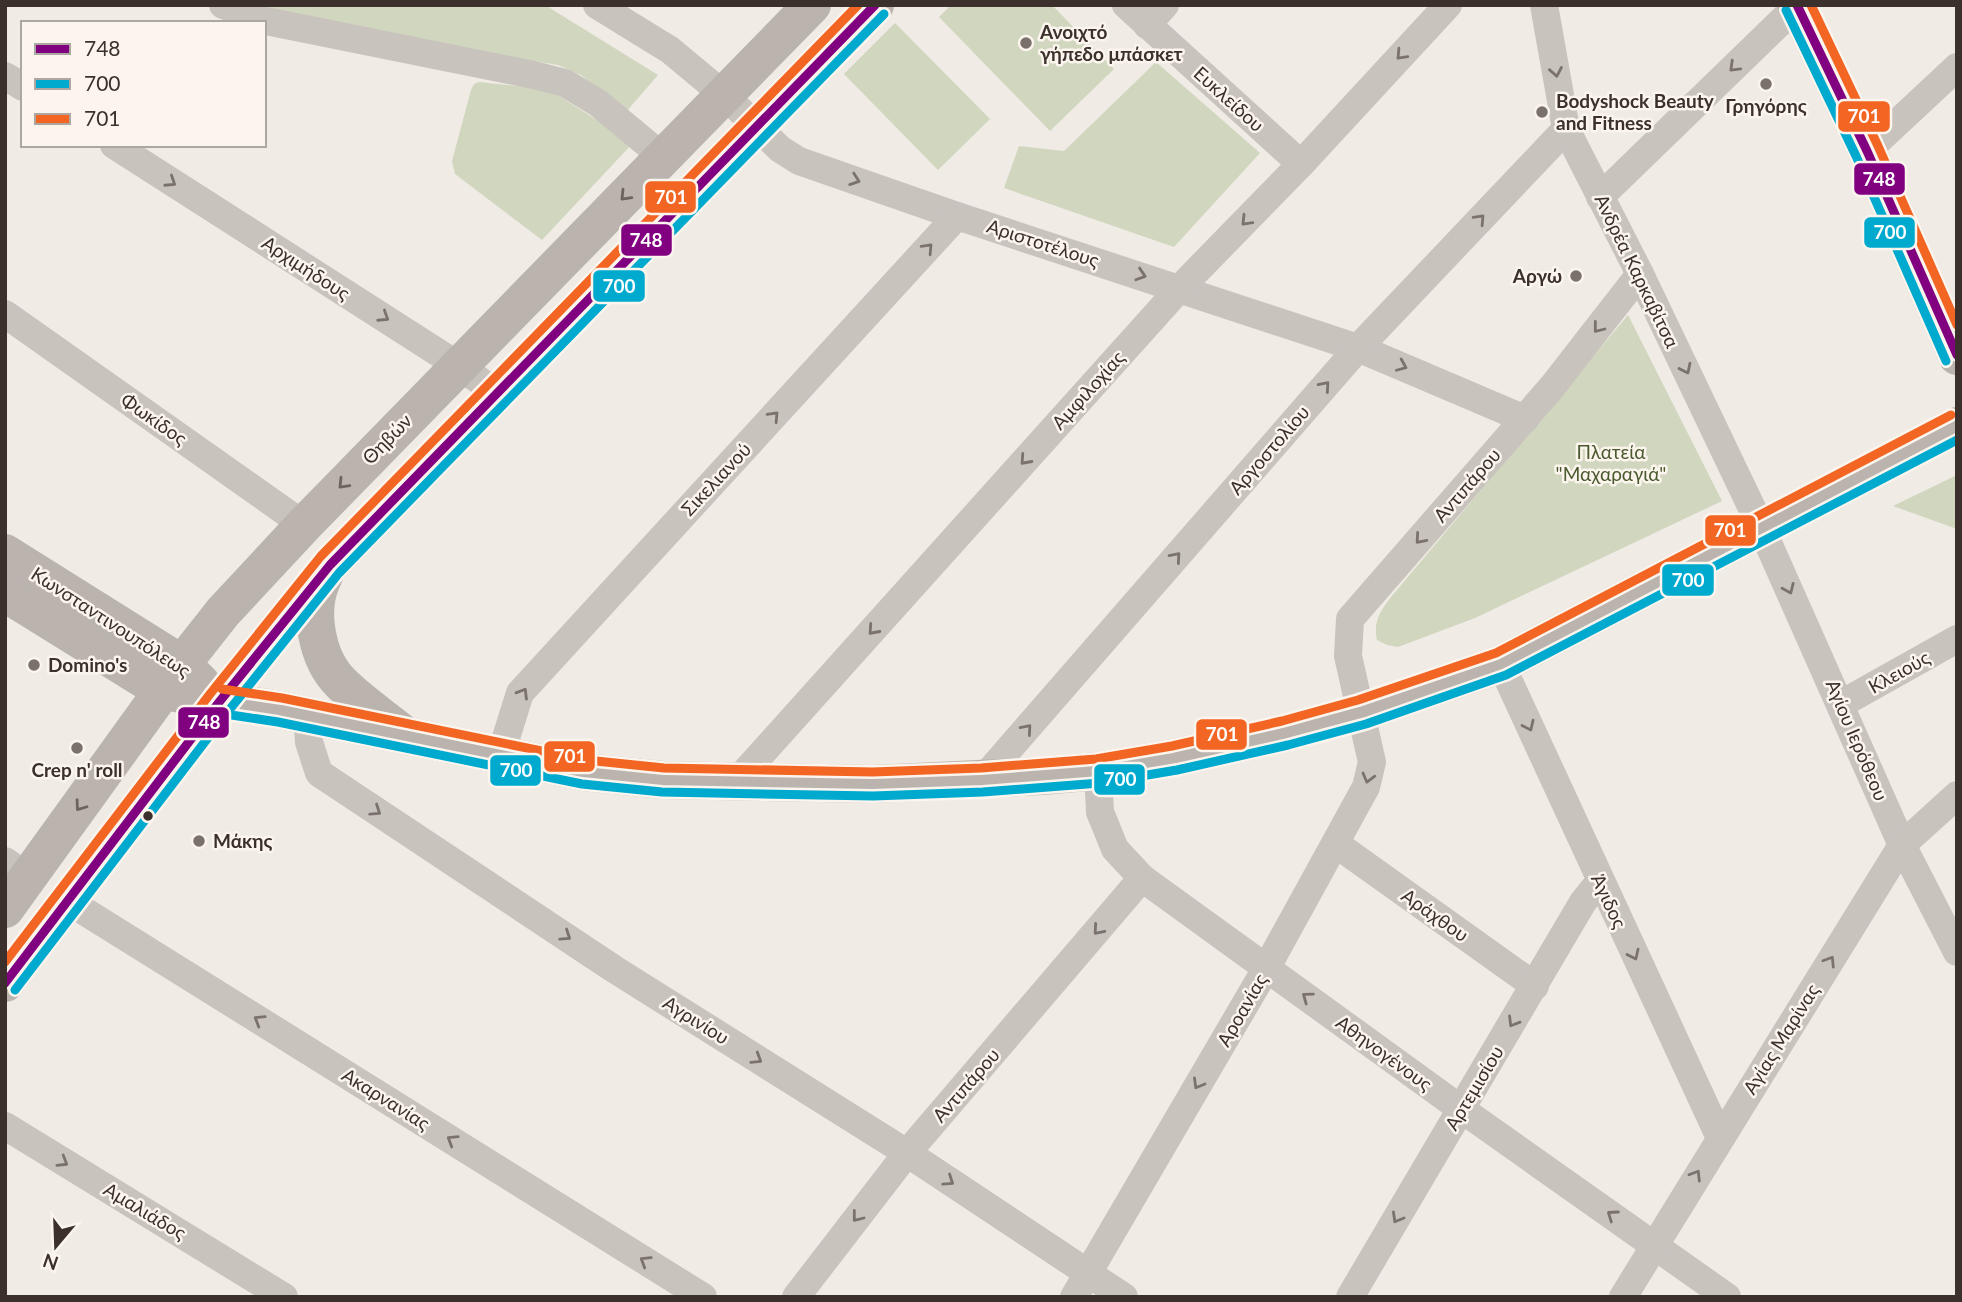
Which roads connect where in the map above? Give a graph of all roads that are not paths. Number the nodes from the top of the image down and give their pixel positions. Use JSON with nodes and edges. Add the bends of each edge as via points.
{"nodes":[{"id":1,"x":223,"y":5,"type":"edge"},
{"id":2,"x":597,"y":5,"type":"edge"},
{"id":3,"x":812,"y":5,"type":"edge"},
{"id":4,"x":875,"y":5,"type":"edge"},
{"id":5,"x":1126,"y":5,"type":"edge"},
{"id":6,"x":1448,"y":5,"type":"edge"},
{"id":7,"x":1544,"y":5,"type":"edge"},
{"id":8,"x":1792,"y":10,"type":"edge"},
{"id":9,"x":1156,"y":15,"type":"edge"},
{"id":10,"x":1957,"y":67,"type":"edge"},
{"id":11,"x":5,"y":76,"type":"edge"},
{"id":12,"x":21,"y":86,"type":"edge"},
{"id":13,"x":724,"y":95,"type":"junction"},
{"id":14,"x":756,"y":127,"type":"junction"},
{"id":15,"x":1566,"y":129,"type":"junction"},
{"id":16,"x":117,"y":147,"type":"edge"},
{"id":17,"x":1867,"y":151,"type":"junction"},
{"id":18,"x":663,"y":157,"type":"junction"},
{"id":19,"x":1301,"y":164,"type":"junction"},
{"id":20,"x":1600,"y":197,"type":"junction"},
{"id":21,"x":957,"y":216,"type":"junction"},
{"id":22,"x":1640,"y":274,"type":"junction"},
{"id":23,"x":1180,"y":288,"type":"junction"},
{"id":24,"x":5,"y":314,"type":"edge"},
{"id":25,"x":1359,"y":348,"type":"junction"},
{"id":26,"x":1957,"y":355,"type":"edge"},
{"id":27,"x":459,"y":366,"type":"junction"},
{"id":28,"x":497,"y":393,"type":"junction"},
{"id":29,"x":1524,"y":419,"type":"junction"},
{"id":30,"x":1957,"y":426,"type":"edge"},
{"id":31,"x":304,"y":525,"type":"junction"},
{"id":32,"x":1761,"y":527,"type":"junction"},
{"id":33,"x":5,"y":554,"type":"edge"},
{"id":34,"x":330,"y":565,"type":"junction"},
{"id":35,"x":5,"y":593,"type":"edge"},
{"id":36,"x":1957,"y":639,"type":"edge"},
{"id":37,"x":1501,"y":664,"type":"junction"},
{"id":38,"x":172,"y":678,"type":"junction"},
{"id":39,"x":220,"y":701,"type":"junction"},
{"id":40,"x":1841,"y":704,"type":"junction"},
{"id":41,"x":1362,"y":712,"type":"junction"},
{"id":42,"x":307,"y":715,"type":"junction"},
{"id":43,"x":407,"y":737,"type":"junction"},
{"id":44,"x":500,"y":757,"type":"junction"},
{"id":45,"x":1098,"y":771,"type":"junction"},
{"id":46,"x":982,"y":780,"type":"junction"},
{"id":47,"x":736,"y":782,"type":"junction"},
{"id":48,"x":1957,"y":795,"type":"edge"},
{"id":49,"x":1336,"y":844,"type":"junction"},
{"id":50,"x":1902,"y":845,"type":"junction"},
{"id":51,"x":17,"y":869,"type":"edge"},
{"id":52,"x":1142,"y":878,"type":"junction"},
{"id":53,"x":1600,"y":881,"type":"junction"},
{"id":54,"x":68,"y":901,"type":"junction"},
{"id":55,"x":5,"y":909,"type":"edge"},
{"id":56,"x":1957,"y":952,"type":"edge"},
{"id":57,"x":1267,"y":967,"type":"junction"},
{"id":58,"x":5,"y":983,"type":"edge"},
{"id":59,"x":1535,"y":986,"type":"junction"},
{"id":60,"x":1461,"y":1109,"type":"junction"},
{"id":61,"x":5,"y":1126,"type":"edge"},
{"id":62,"x":1720,"y":1138,"type":"junction"},
{"id":63,"x":907,"y":1153,"type":"junction"},
{"id":64,"x":1654,"y":1244,"type":"junction"},
{"id":65,"x":1081,"y":1285,"type":"edge"},
{"id":66,"x":690,"y":1294,"type":"edge"},
{"id":67,"x":285,"y":1297,"type":"edge"},
{"id":68,"x":796,"y":1297,"type":"edge"},
{"id":69,"x":1124,"y":1297,"type":"edge"},
{"id":70,"x":1350,"y":1297,"type":"edge"},
{"id":71,"x":1623,"y":1297,"type":"edge"},
{"id":72,"x":1727,"y":1297,"type":"edge"}],
"edges":[{"from":1,"to":18,"type":"street","via":[[266,21],[565,83],[598,103]]},
{"from":2,"to":13,"type":"street","name":"Αριστοτέλους","via":[[670,50]]},
{"from":3,"to":13,"type":"main road","name":"Θηβών"},
{"from":4,"to":14,"type":"main road"},
{"from":5,"to":9,"type":"street","name":"Ευκλείδου"},
{"from":6,"to":19,"type":"street","name":"Αμφιλοχίας","one_way":true},
{"from":7,"to":15,"type":"street","name":"Ανδρέα Καρκαβίτσα","one_way":true},
{"from":8,"to":17,"type":"main road"},
{"from":8,"to":20,"type":"street","one_way":true},
{"from":9,"to":19,"type":"street","name":"Ευκλείδου"},
{"from":10,"to":17,"type":"street"},
{"from":11,"to":12,"type":"street"},
{"from":13,"to":14,"type":"street","name":"Αριστοτέλους"},
{"from":13,"to":18,"type":"main road","name":"Θηβών"},
{"from":14,"to":21,"type":"street","name":"Αριστοτέλους","one_way":true,"via":[[799,160]]},
{"from":14,"to":28,"type":"main road"},
{"from":15,"to":20,"type":"street","name":"Ανδρέα Καρκαβίτσα"},
{"from":25,"to":15,"type":"street","name":"Αργοστολίου","one_way":true},
{"from":16,"to":27,"type":"street","name":"Αρχιμήδους","one_way":true},
{"from":17,"to":26,"type":"main road"},
{"from":18,"to":27,"type":"main road","name":"Θηβών","one_way":true},
{"from":19,"to":23,"type":"street","name":"Αμφιλοχίας","one_way":true},
{"from":20,"to":22,"type":"street","name":"Ανδρέα Καρκαβίτσα"},
{"from":21,"to":23,"type":"street","name":"Αριστοτέλους","one_way":true},
{"from":44,"to":21,"type":"street","name":"Σικελιανού","one_way":true,"via":[[520,693]]},
{"from":22,"to":29,"type":"street","name":"Αντιπάρου","one_way":true},
{"from":22,"to":32,"type":"street","name":"Ανδρέα Καρκαβίτσα","one_way":true},
{"from":23,"to":25,"type":"street","name":"Αριστοτέλους"},
{"from":23,"to":47,"type":"street","name":"Αμφιλοχίας","one_way":true},
{"from":24,"to":31,"type":"street","name":"Φωκίδος"},
{"from":25,"to":29,"type":"street","name":"Αριστοτέλους","one_way":true},
{"from":46,"to":25,"type":"street","name":"Αργοστολίου","one_way":true},
{"from":27,"to":28,"type":"street","name":"Αρχιμήδους"},
{"from":27,"to":31,"type":"main road","name":"Θηβών","one_way":true},
{"from":28,"to":34,"type":"main road"},
{"from":29,"to":41,"type":"street","name":"Αντιπάρου","one_way":true,"via":[[1350,619],[1348,656]]},
{"from":30,"to":32,"type":"main road","name":"Κωνσταντινουπόλεως"},
{"from":31,"to":38,"type":"main road","name":"Θηβών","via":[[223,612]]},
{"from":32,"to":37,"type":"main road","name":"Κωνσταντινουπόλεως"},
{"from":32,"to":40,"type":"street","name":"Αγίου Ιερόθεου","one_way":true},
{"from":33,"to":38,"type":"main road","name":"Κωνσταντινουπόλεως"},
{"from":34,"to":39,"type":"main road"},
{"from":34,"to":43,"type":"main road","via":[[321,583],[316,619],[330,669]]},
{"from":35,"to":38,"type":"main road","name":"Κωνσταντινουπόλεως"},
{"from":36,"to":40,"type":"street","name":"Κλειούς"},
{"from":37,"to":41,"type":"main road","name":"Κωνσταντινουπόλεως"},
{"from":37,"to":53,"type":"street","name":"Άγιδος","one_way":true},
{"from":38,"to":39,"type":"main road","name":"Κωνσταντινουπόλεως"},
{"from":38,"to":51,"type":"main road","name":"Θηβών","one_way":true},
{"from":39,"to":42,"type":"main road","name":"Κωνσταντινουπόλεως"},
{"from":39,"to":54,"type":"main road"},
{"from":40,"to":50,"type":"street","name":"Αγίου Ιερόθεου"},
{"from":41,"to":45,"type":"main road","name":"Κωνσταντινουπόλεως","via":[[1226,748]]},
{"from":41,"to":49,"type":"street","name":"Αροανίας","one_way":true,"via":[[1372,762],[1366,787]]},
{"from":42,"to":43,"type":"main road","name":"Κωνσταντινουπόλεως"},
{"from":42,"to":63,"type":"street","name":"Αγρινίου","one_way":true,"via":[[309,743],[319,773],[614,969]]},
{"from":43,"to":44,"type":"main road","name":"Κωνσταντινουπόλεως"},
{"from":44,"to":47,"type":"main road","name":"Κωνσταντινουπόλεως","via":[[584,772]]},
{"from":45,"to":46,"type":"main road","name":"Κωνσταντινουπόλεως"},
{"from":45,"to":52,"type":"street","name":"Αθηνογένους","via":[[1100,812],[1115,849]]},
{"from":46,"to":47,"type":"main road","name":"Κωνσταντινουπόλεως"},
{"from":48,"to":50,"type":"street","name":"Αγίας Μαρίνας"},
{"from":49,"to":57,"type":"street","name":"Αροανίας"},
{"from":49,"to":59,"type":"street","name":"Αράχθου"},
{"from":50,"to":56,"type":"street","name":"Αγίου Ιερόθεου"},
{"from":62,"to":50,"type":"street","name":"Αγίας Μαρίνας","one_way":true},
{"from":51,"to":55,"type":"main road","name":"Θηβών"},
{"from":52,"to":57,"type":"street","name":"Αθηνογένους"},
{"from":52,"to":63,"type":"street","name":"Αντιπάρου","one_way":true},
{"from":53,"to":59,"type":"street","name":"Αρτεμισίου"},
{"from":53,"to":62,"type":"street","name":"Άγιδος","one_way":true},
{"from":54,"to":58,"type":"main road"},
{"from":66,"to":54,"type":"street","name":"Ακαρνανίας","one_way":true},
{"from":60,"to":57,"type":"street","name":"Αθηνογένους","one_way":true},
{"from":57,"to":65,"type":"street","name":"Αροανίας","one_way":true},
{"from":59,"to":60,"type":"street","name":"Αρτεμισίου","one_way":true},
{"from":64,"to":60,"type":"street","name":"Αθηνογένους","one_way":true},
{"from":60,"to":70,"type":"street","name":"Αρτεμισίου","one_way":true},
{"from":61,"to":67,"type":"street","name":"Αμαλιάδος","one_way":true},
{"from":64,"to":62,"type":"street","name":"Αγίας Μαρίνας","one_way":true},
{"from":63,"to":65,"type":"street","name":"Αγρινίου","one_way":true},
{"from":63,"to":68,"type":"street","name":"Αντιπάρου","one_way":true},
{"from":64,"to":71,"type":"street","name":"Αγίας Μαρίνας"},
{"from":64,"to":72,"type":"street","name":"Αθηνογένους"},
{"from":65,"to":69,"type":"street","name":"Αγρινίου"}]}
